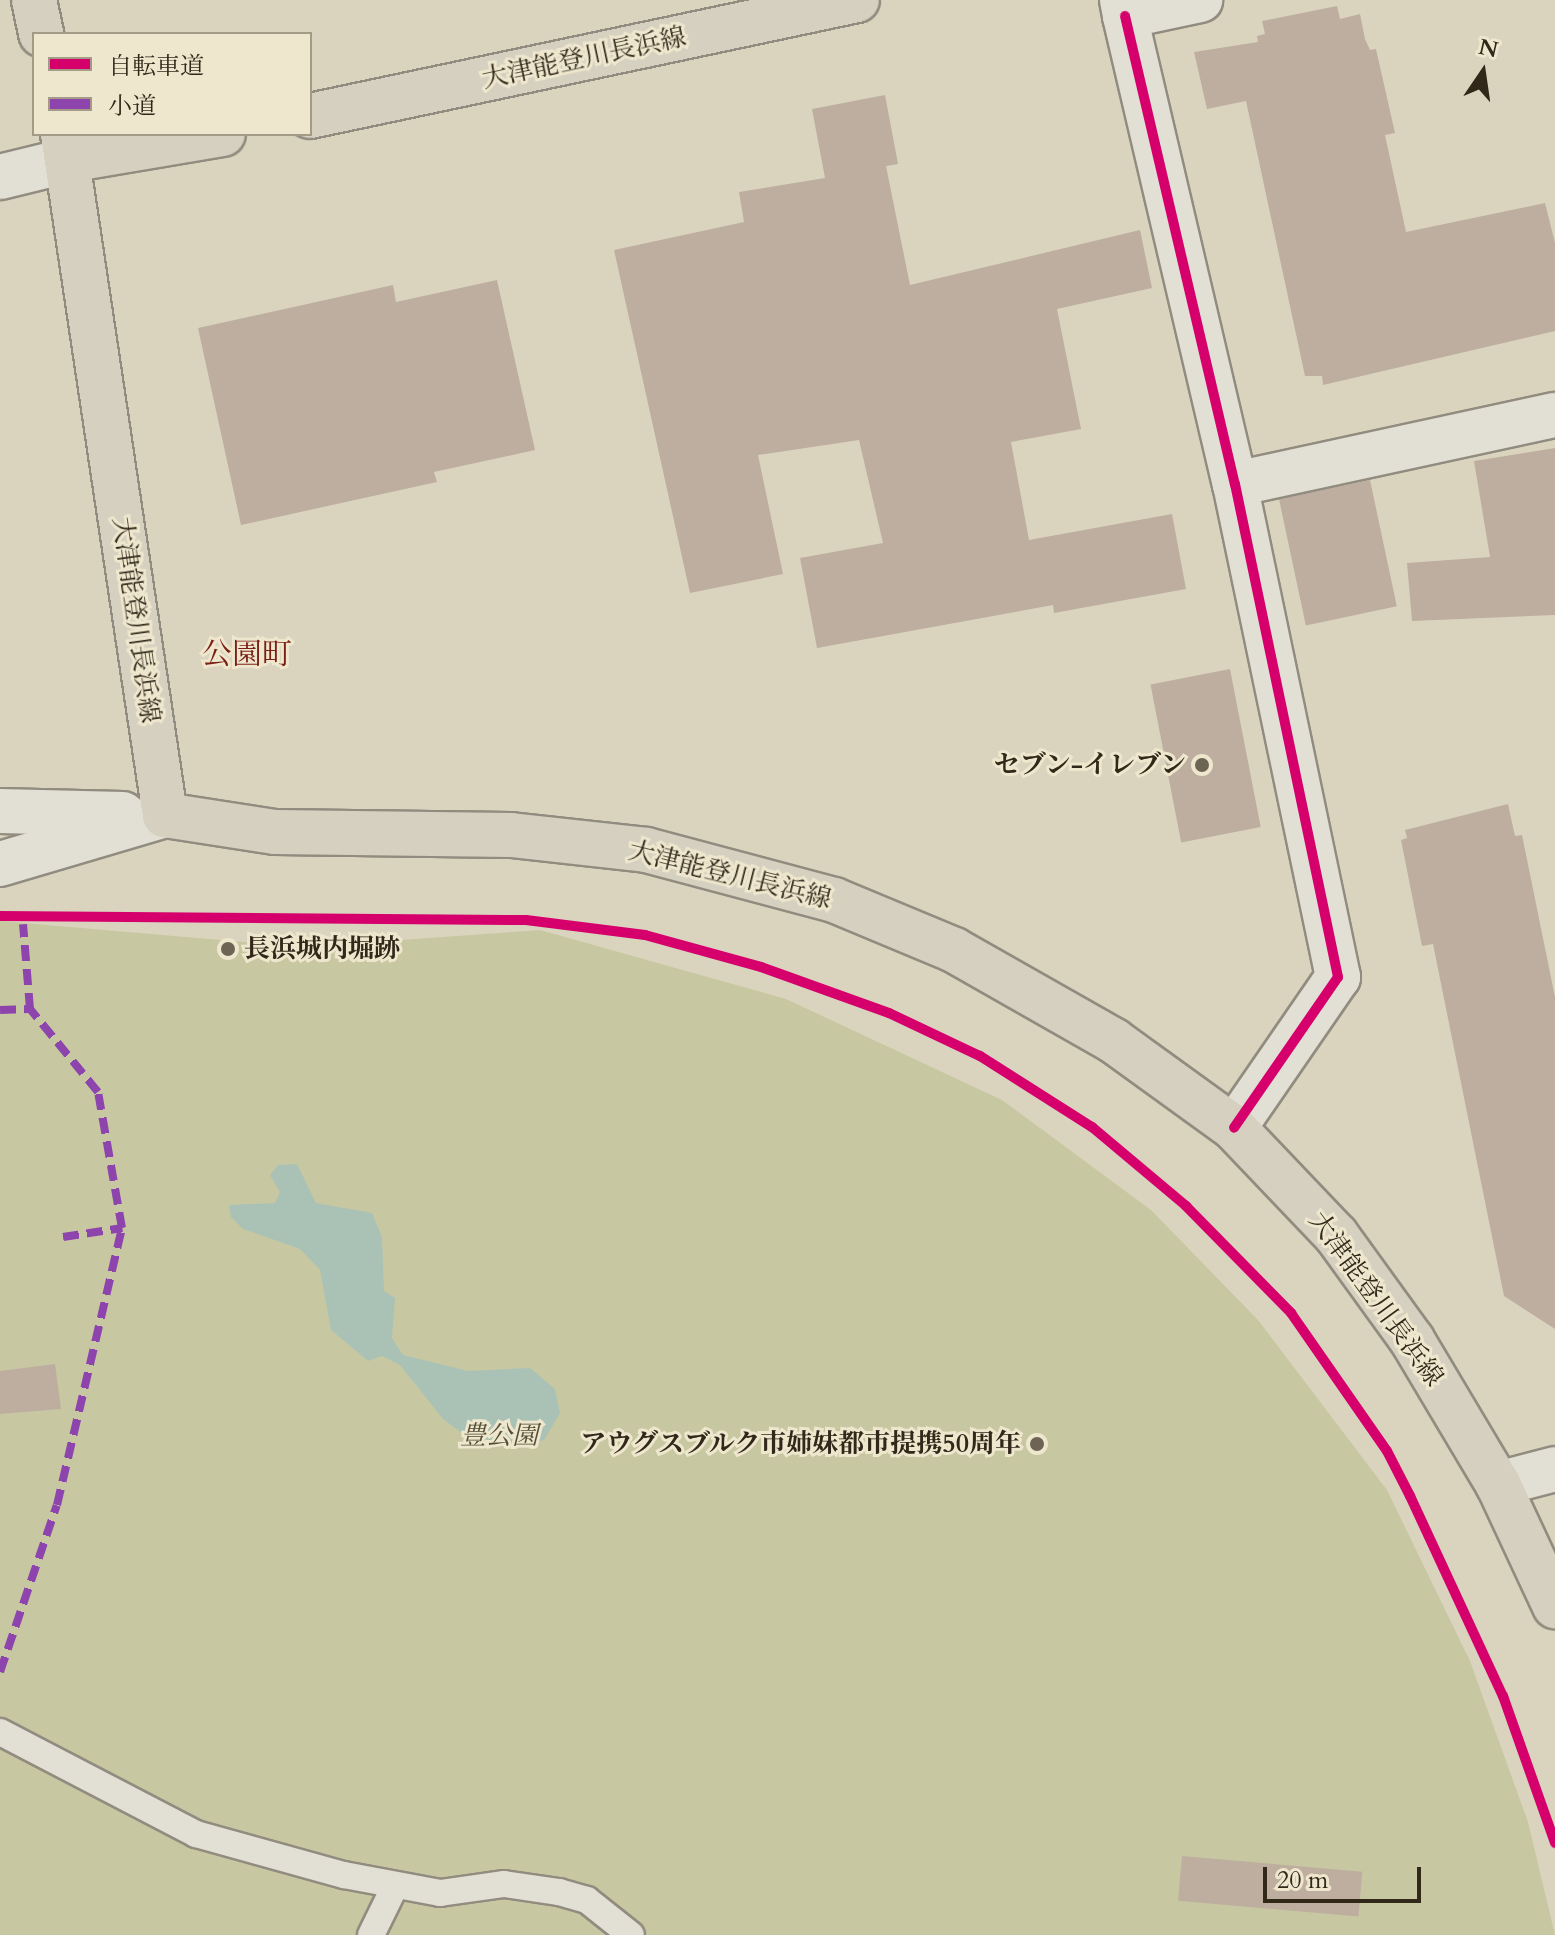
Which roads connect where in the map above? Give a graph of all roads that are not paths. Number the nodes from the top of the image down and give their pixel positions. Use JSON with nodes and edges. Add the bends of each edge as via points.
{"nodes":[{"id":1,"x":34,"y":0,"type":"edge"},
{"id":2,"x":857,"y":0,"type":"edge"},
{"id":3,"x":1200,"y":0,"type":"edge"},
{"id":4,"x":1124,"y":8,"type":"edge"},
{"id":5,"x":41,"y":32,"type":"edge"},
{"id":6,"x":312,"y":116,"type":"edge"},
{"id":7,"x":199,"y":136,"type":"edge"},
{"id":8,"x":66,"y":147,"type":"edge"},
{"id":9,"x":0,"y":177,"type":"edge"},
{"id":10,"x":1555,"y":415,"type":"edge"},
{"id":11,"x":1235,"y":484,"type":"junction"},
{"id":12,"x":0,"y":811,"type":"edge"},
{"id":13,"x":165,"y":815,"type":"junction"},
{"id":14,"x":0,"y":864,"type":"edge"},
{"id":15,"x":1234,"y":1128,"type":"junction"},
{"id":16,"x":1555,"y":1469,"type":"edge"},
{"id":17,"x":1498,"y":1484,"type":"junction"},
{"id":18,"x":1555,"y":1606,"type":"edge"},
{"id":19,"x":0,"y":1732,"type":"edge"},
{"id":20,"x":395,"y":1886,"type":"junction"},
{"id":21,"x":371,"y":1935,"type":"edge"},
{"id":22,"x":631,"y":1935,"type":"edge"}],
"edges":[{"from":1,"to":5,"type":"main road"},
{"from":2,"to":6,"type":"main road","name":"大津能登川長浜線"},
{"from":3,"to":4,"type":"street"},
{"from":4,"to":11,"type":"street"},
{"from":7,"to":8,"type":"main road"},
{"from":8,"to":9,"type":"street"},
{"from":8,"to":13,"type":"main road","name":"大津能登川長浜線"},
{"from":10,"to":11,"type":"street"},
{"from":11,"to":15,"type":"street","via":[[1338,977]]},
{"from":12,"to":13,"type":"street"},
{"from":13,"to":14,"type":"street"},
{"from":13,"to":15,"type":"main road","name":"大津能登川長浜線","via":[[275,832],[511,835],[646,850],[834,900],[994,972],[1114,1041]]},
{"from":15,"to":17,"type":"main road","name":"大津能登川長浜線","via":[[1336,1235],[1412,1340]]},
{"from":16,"to":17,"type":"street"},
{"from":17,"to":18,"type":"main road","name":"大津能登川長浜線"},
{"from":19,"to":20,"type":"lane","via":[[196,1834]]},
{"from":20,"to":21,"type":"lane"},
{"from":20,"to":22,"type":"lane","via":[[440,1893],[533,1886],[587,1900]]}]}
